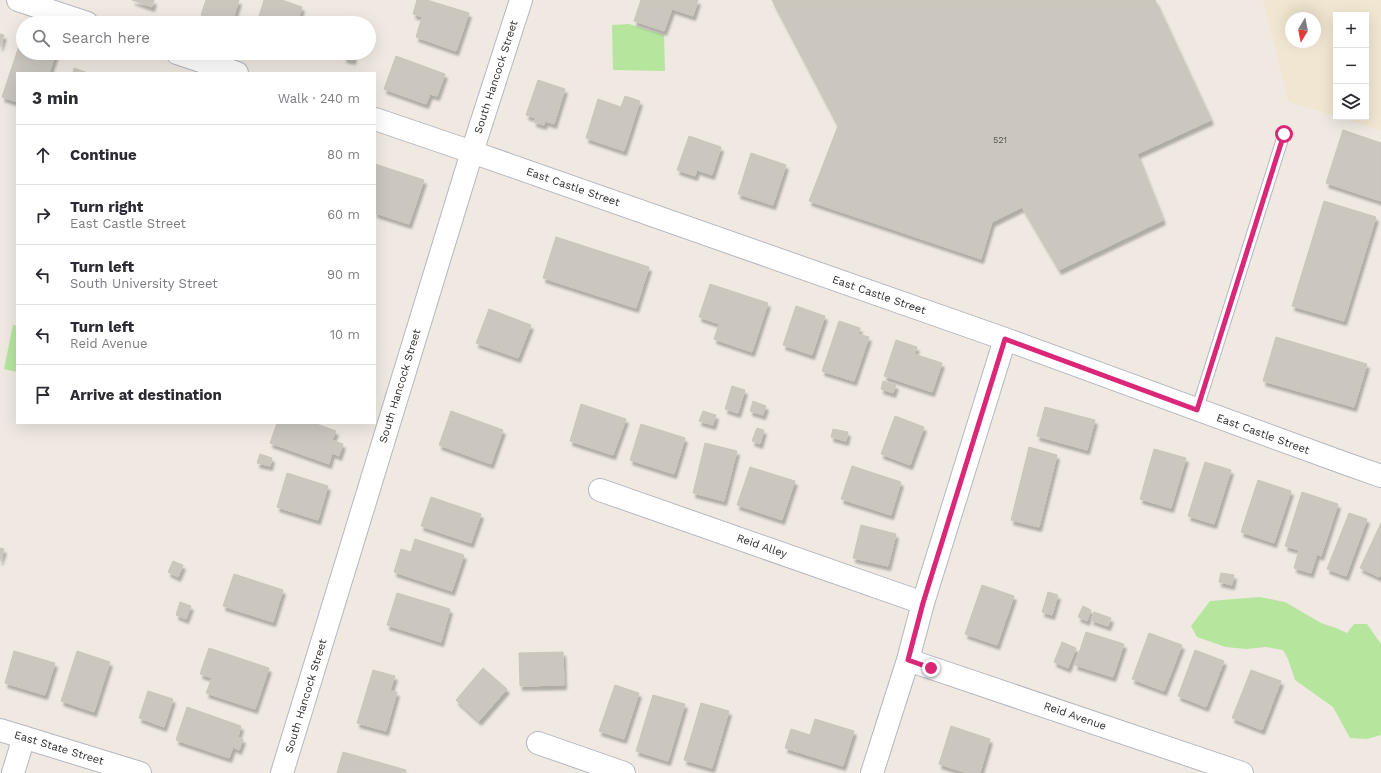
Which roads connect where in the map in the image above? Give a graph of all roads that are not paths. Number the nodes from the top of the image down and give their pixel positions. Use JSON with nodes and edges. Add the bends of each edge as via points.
{"nodes":[{"id":1,"x":18,"y":0,"type":"edge"},
{"id":2,"x":521,"y":0,"type":"edge"},
{"id":3,"x":66,"y":16,"type":"edge"},
{"id":4,"x":198,"y":60,"type":"edge"},
{"id":5,"x":234,"y":72,"type":"edge"},
{"id":6,"x":376,"y":119,"type":"edge"},
{"id":7,"x":1284,"y":134,"type":"dead end"},
{"id":8,"x":472,"y":152,"type":"junction"},
{"id":9,"x":1005,"y":339,"type":"junction"},
{"id":10,"x":1197,"y":410,"type":"junction"},
{"id":11,"x":1381,"y":476,"type":"edge"},
{"id":12,"x":600,"y":490,"type":"dead end"},
{"id":13,"x":923,"y":603,"type":"junction"},
{"id":14,"x":908,"y":660,"type":"junction"},
{"id":15,"x":0,"y":730,"type":"edge"},
{"id":16,"x":24,"y":737,"type":"junction"},
{"id":17,"x":538,"y":743,"type":"dead end"},
{"id":18,"x":13,"y":773,"type":"edge"},
{"id":19,"x":140,"y":773,"type":"edge"},
{"id":20,"x":282,"y":773,"type":"edge"},
{"id":21,"x":624,"y":773,"type":"edge"},
{"id":22,"x":872,"y":773,"type":"edge"},
{"id":23,"x":1242,"y":773,"type":"edge"}],
"edges":[{"from":1,"to":3,"type":"street"},
{"from":2,"to":8,"type":"street","name":"South Hancock Street"},
{"from":4,"to":5,"type":"street"},
{"from":6,"to":8,"type":"street","name":"East Castle Street"},
{"from":7,"to":10,"type":"lane"},
{"from":8,"to":9,"type":"street","name":"East Castle Street"},
{"from":8,"to":20,"type":"street","name":"South Hancock Street"},
{"from":9,"to":10,"type":"street","name":"East Castle Street"},
{"from":9,"to":13,"type":"street"},
{"from":10,"to":11,"type":"street","name":"East Castle Street"},
{"from":12,"to":13,"type":"street","name":"Reid Alley"},
{"from":13,"to":14,"type":"street"},
{"from":14,"to":22,"type":"street"},
{"from":14,"to":23,"type":"street","name":"Reid Avenue"},
{"from":15,"to":16,"type":"street","name":"East State Street"},
{"from":16,"to":18,"type":"street"},
{"from":16,"to":19,"type":"street","name":"East State Street"},
{"from":17,"to":21,"type":"street"}]}
